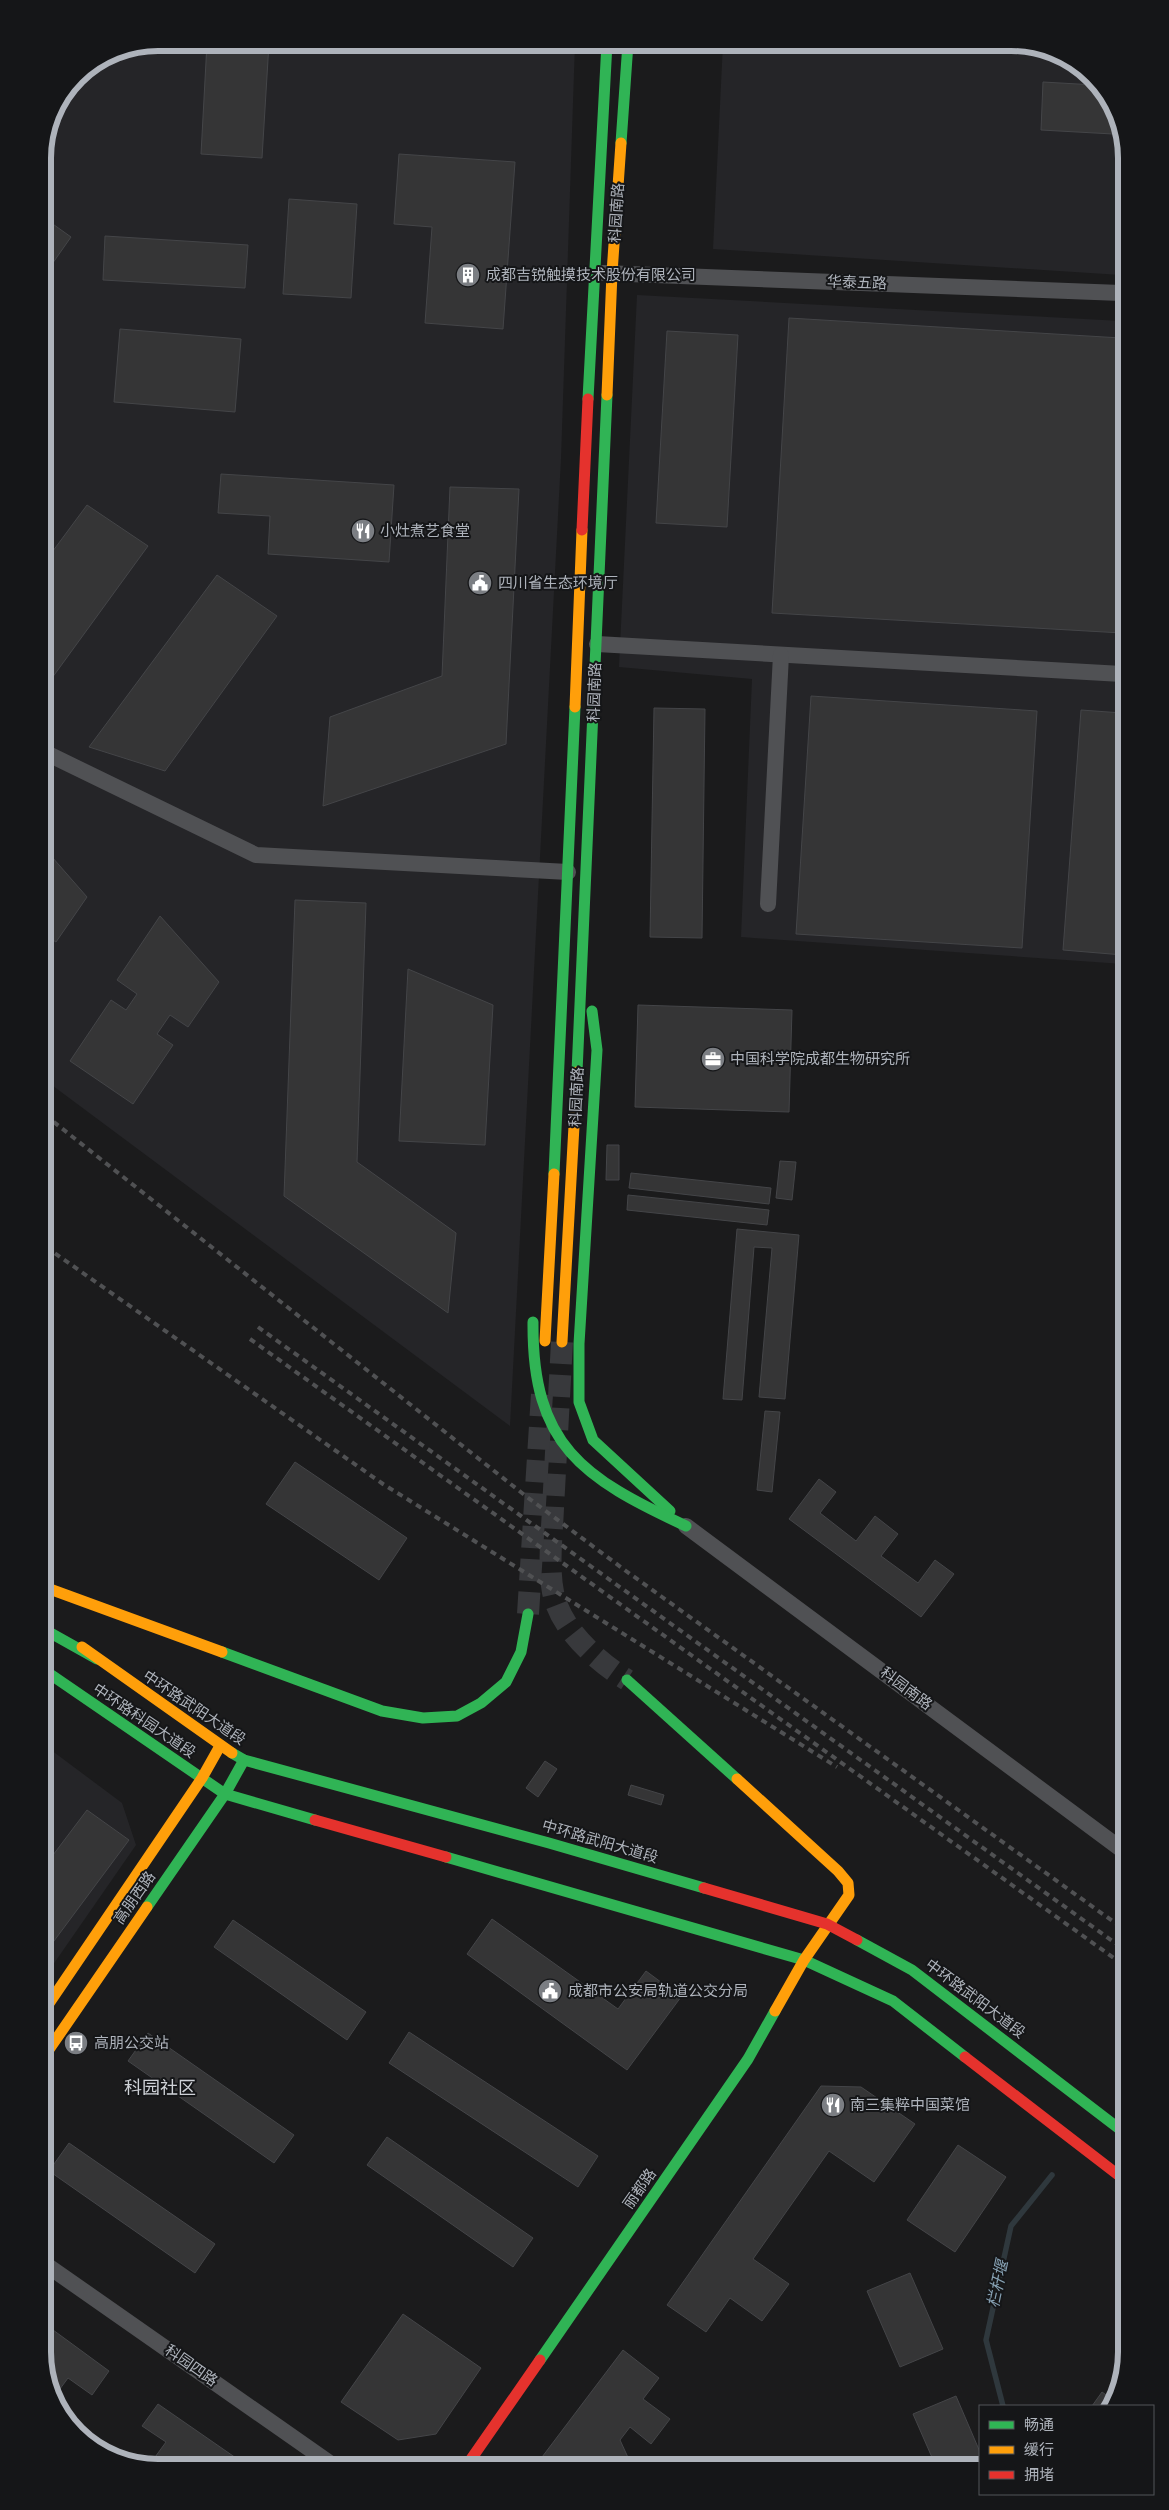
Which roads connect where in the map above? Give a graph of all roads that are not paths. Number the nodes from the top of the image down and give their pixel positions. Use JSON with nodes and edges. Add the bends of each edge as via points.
{"nodes":[{"id":1,"x":607,"y":51,"type":"edge"},
{"id":2,"x":627,"y":51,"type":"edge"},
{"id":3,"x":593,"y":272,"type":"junction"},
{"id":4,"x":612,"y":273,"type":"junction"},
{"id":5,"x":1118,"y":293,"type":"edge"},
{"id":6,"x":597,"y":644,"type":"junction"},
{"id":7,"x":781,"y":655,"type":"junction"},
{"id":8,"x":1118,"y":674,"type":"edge"},
{"id":9,"x":51,"y":755,"type":"edge"},
{"id":10,"x":568,"y":872,"type":"junction"},
{"id":11,"x":768,"y":904,"type":"dead end"},
{"id":12,"x":565,"y":951,"type":"junction"},
{"id":13,"x":584,"y":952,"type":"junction"},
{"id":14,"x":549,"y":1028,"type":"dead end"},
{"id":15,"x":534,"y":1310,"type":"dead end"},
{"id":16,"x":532,"y":1339,"type":"junction"},
{"id":17,"x":545,"y":1341,"type":"dead end"},
{"id":18,"x":562,"y":1342,"type":"tunnel mouth"},
{"id":19,"x":579,"y":1345,"type":"junction"},
{"id":20,"x":547,"y":1354,"type":"dead end"},
{"id":21,"x":569,"y":1354,"type":"tunnel mouth"},
{"id":22,"x":686,"y":1526,"type":"junction"},
{"id":23,"x":51,"y":1589,"type":"edge"},
{"id":24,"x":528,"y":1614,"type":"tunnel mouth"},
{"id":25,"x":51,"y":1622,"type":"edge"},
{"id":26,"x":51,"y":1633,"type":"edge"},
{"id":27,"x":97,"y":1659,"type":"junction"},
{"id":28,"x":51,"y":1675,"type":"edge"},
{"id":29,"x":626,"y":1680,"type":"tunnel mouth"},
{"id":30,"x":220,"y":1746,"type":"junction"},
{"id":31,"x":244,"y":1760,"type":"junction"},
{"id":32,"x":202,"y":1778,"type":"junction"},
{"id":33,"x":225,"y":1794,"type":"junction"},
{"id":34,"x":1118,"y":1847,"type":"edge"},
{"id":35,"x":827,"y":1924,"type":"junction"},
{"id":36,"x":804,"y":1960,"type":"junction"},
{"id":37,"x":51,"y":2001,"type":"edge"},
{"id":38,"x":51,"y":2047,"type":"edge"},
{"id":39,"x":1118,"y":2128,"type":"edge"},
{"id":40,"x":1118,"y":2175,"type":"edge"},
{"id":41,"x":51,"y":2268,"type":"edge"},
{"id":42,"x":324,"y":2459,"type":"edge"},
{"id":43,"x":471,"y":2459,"type":"edge"}],
"edges":[{"from":1,"to":3,"type":"main road","name":"科园南路"},
{"from":2,"to":4,"type":"main road","name":"科园南路"},
{"from":3,"to":4,"type":"street","name":"华泰五路"},
{"from":3,"to":10,"type":"main road","name":"科园南路"},
{"from":4,"to":5,"type":"street","name":"华泰五路"},
{"from":4,"to":6,"type":"main road","name":"科园南路"},
{"from":6,"to":7,"type":"street"},
{"from":6,"to":13,"type":"main road","name":"科园南路"},
{"from":7,"to":8,"type":"street"},
{"from":7,"to":11,"type":"street"},
{"from":9,"to":10,"type":"street","via":[[256,855]]},
{"from":10,"to":12,"type":"main road","name":"科园南路"},
{"from":12,"to":14,"type":"main road"},
{"from":12,"to":17,"type":"main road","name":"科园南路"},
{"from":13,"to":18,"type":"main road","name":"科园南路"},
{"from":13,"to":19,"type":"main road","via":[[597,1050]]},
{"from":15,"to":16,"type":"main road"},
{"from":16,"to":20,"type":"main road","via":[[538,1349]]},
{"from":16,"to":22,"type":"main road","via":[[545,1408],[575,1459],[636,1503]]},
{"from":19,"to":21,"type":"main road"},
{"from":19,"to":22,"type":"main road","via":[[579,1402],[593,1440]]},
{"from":22,"to":34,"type":"street","name":"科园南路"},
{"from":23,"to":24,"type":"main road","via":[[382,1711],[423,1718],[457,1716],[481,1703],[506,1682],[521,1652]]},
{"from":25,"to":27,"type":"main road","name":"中环路武阳大道段"},
{"from":26,"to":27,"type":"main road"},
{"from":27,"to":30,"type":"main road","name":"中环路武阳大道段"},
{"from":28,"to":32,"type":"main road","name":"中环路科园大道段"},
{"from":29,"to":35,"type":"main road","name":"丽都路","via":[[848,1883],[849,1895]]},
{"from":30,"to":31,"type":"main road","name":"中环路武阳大道段"},
{"from":30,"to":32,"type":"main road","name":"高朋西路"},
{"from":31,"to":33,"type":"main road","name":"高朋西路"},
{"from":31,"to":35,"type":"main road","name":"中环路武阳大道段","via":[[549,1843]]},
{"from":32,"to":33,"type":"main road","name":"中环路科园大道段"},
{"from":32,"to":37,"type":"main road","name":"高朋西路"},
{"from":33,"to":36,"type":"main road"},
{"from":33,"to":38,"type":"main road","name":"高朋西路"},
{"from":35,"to":36,"type":"main road","name":"丽都路"},
{"from":35,"to":39,"type":"main road","name":"中环路武阳大道段","via":[[912,1970]]},
{"from":36,"to":40,"type":"main road","via":[[893,2001]]},
{"from":36,"to":43,"type":"main road","name":"丽都路","via":[[748,2059]]},
{"from":41,"to":42,"type":"street","name":"科园四路"}]}
